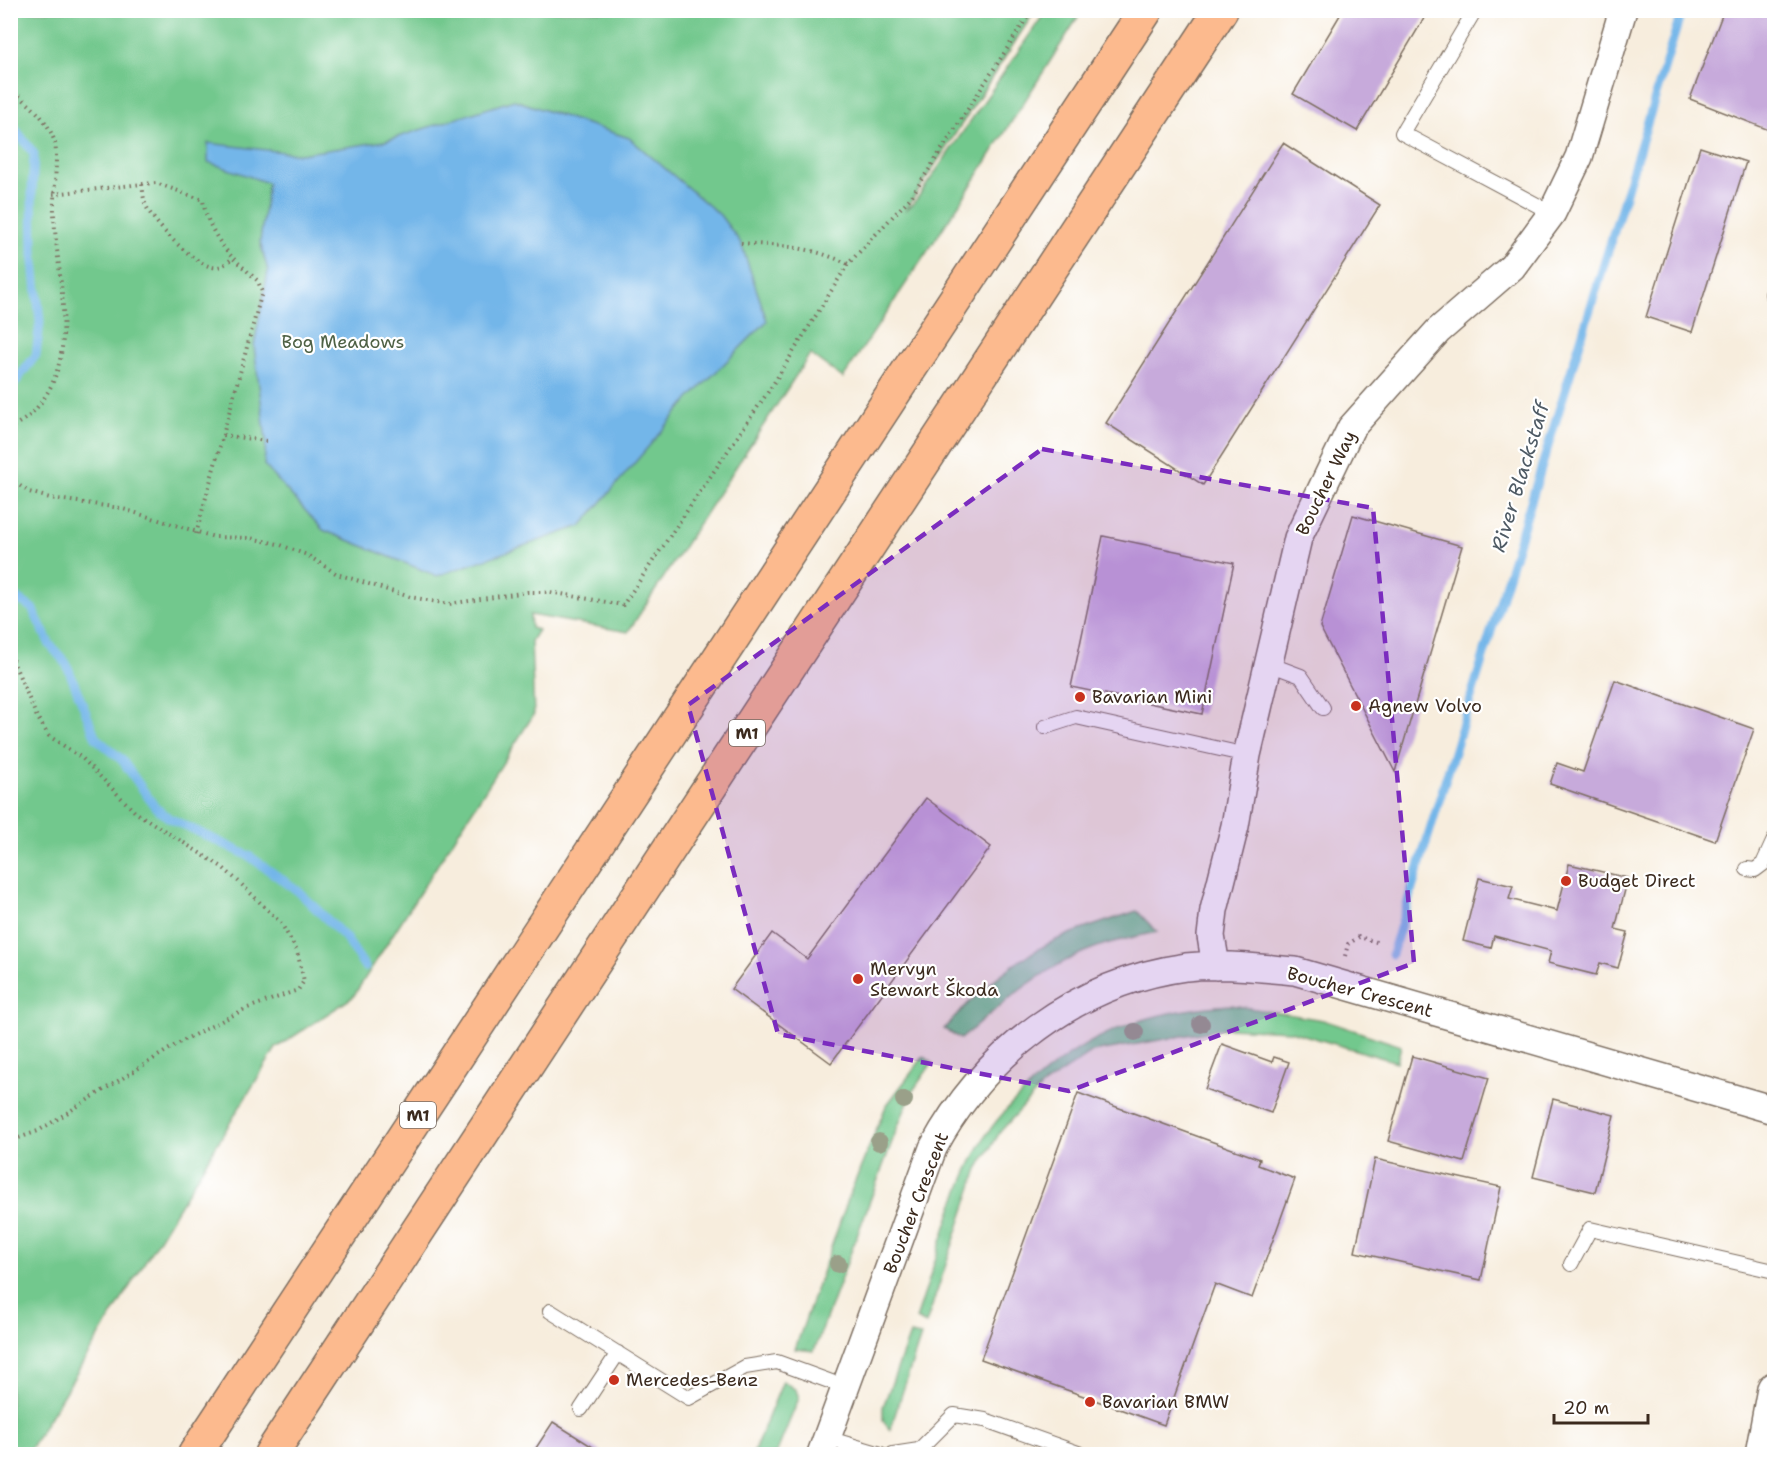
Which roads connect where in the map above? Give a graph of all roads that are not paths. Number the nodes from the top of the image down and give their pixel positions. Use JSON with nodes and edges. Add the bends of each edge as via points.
{"nodes":[{"id":1,"x":1146,"y":10,"type":"edge"},
{"id":2,"x":1221,"y":10,"type":"edge"},
{"id":3,"x":1475,"y":10,"type":"edge"},
{"id":4,"x":1623,"y":10,"type":"edge"},
{"id":5,"x":1552,"y":213,"type":"junction"},
{"id":6,"x":1269,"y":664,"type":"junction"},
{"id":7,"x":1323,"y":708,"type":"dead end"},
{"id":8,"x":1045,"y":727,"type":"dead end"},
{"id":9,"x":1247,"y":755,"type":"junction"},
{"id":10,"x":1774,"y":840,"type":"edge"},
{"id":11,"x":1747,"y":869,"type":"dead end"},
{"id":12,"x":1216,"y":966,"type":"junction"},
{"id":13,"x":1774,"y":1110,"type":"edge"},
{"id":14,"x":1571,"y":1264,"type":"dead end"},
{"id":15,"x":1774,"y":1271,"type":"edge"},
{"id":16,"x":550,"y":1311,"type":"dead end"},
{"id":17,"x":618,"y":1353,"type":"junction"},
{"id":18,"x":848,"y":1388,"type":"junction"},
{"id":19,"x":1774,"y":1389,"type":"edge"},
{"id":20,"x":581,"y":1409,"type":"dead end"},
{"id":21,"x":824,"y":1446,"type":"edge"},
{"id":22,"x":195,"y":1455,"type":"edge"},
{"id":23,"x":271,"y":1455,"type":"edge"},
{"id":24,"x":882,"y":1455,"type":"edge"},
{"id":25,"x":893,"y":1455,"type":"edge"},
{"id":26,"x":1081,"y":1455,"type":"edge"},
{"id":27,"x":1762,"y":1455,"type":"edge"}],
"edges":[{"from":1,"to":22,"type":"highway","number":"M1"},
{"from":2,"to":23,"type":"highway","number":"M1"},
{"from":3,"to":5,"type":"lane","via":[[1402,133]]},
{"from":4,"to":5,"type":"street","name":"Boucher Way","via":[[1579,157]]},
{"from":5,"to":6,"type":"street","name":"Boucher Way","via":[[1512,267],[1438,331],[1351,428],[1298,538]]},
{"from":6,"to":7,"type":"lane","via":[[1301,676]]},
{"from":6,"to":9,"type":"street","name":"Boucher Way"},
{"from":8,"to":9,"type":"lane","via":[[1076,717]]},
{"from":9,"to":12,"type":"street","name":"Boucher Way","via":[[1235,826],[1214,910],[1211,936]]},
{"from":10,"to":11,"type":"lane","via":[[1763,864],[1755,870]]},
{"from":12,"to":13,"type":"street","name":"Boucher Crescent","via":[[1294,971]]},
{"from":12,"to":18,"type":"street","name":"Boucher Crescent","via":[[1186,967],[1102,989],[1028,1032],[974,1086],[933,1148]]},
{"from":14,"to":15,"type":"lane","via":[[1590,1229]]},
{"from":16,"to":17,"type":"lane"},
{"from":17,"to":18,"type":"lane","via":[[689,1398],[746,1367],[777,1362]]},
{"from":17,"to":20,"type":"lane"},
{"from":18,"to":21,"type":"street","name":"Boucher Crescent"},
{"from":19,"to":27,"type":"street"},
{"from":21,"to":24,"type":"lane"},
{"from":25,"to":26,"type":"lane","via":[[918,1450],[954,1415],[985,1420]]}]}
